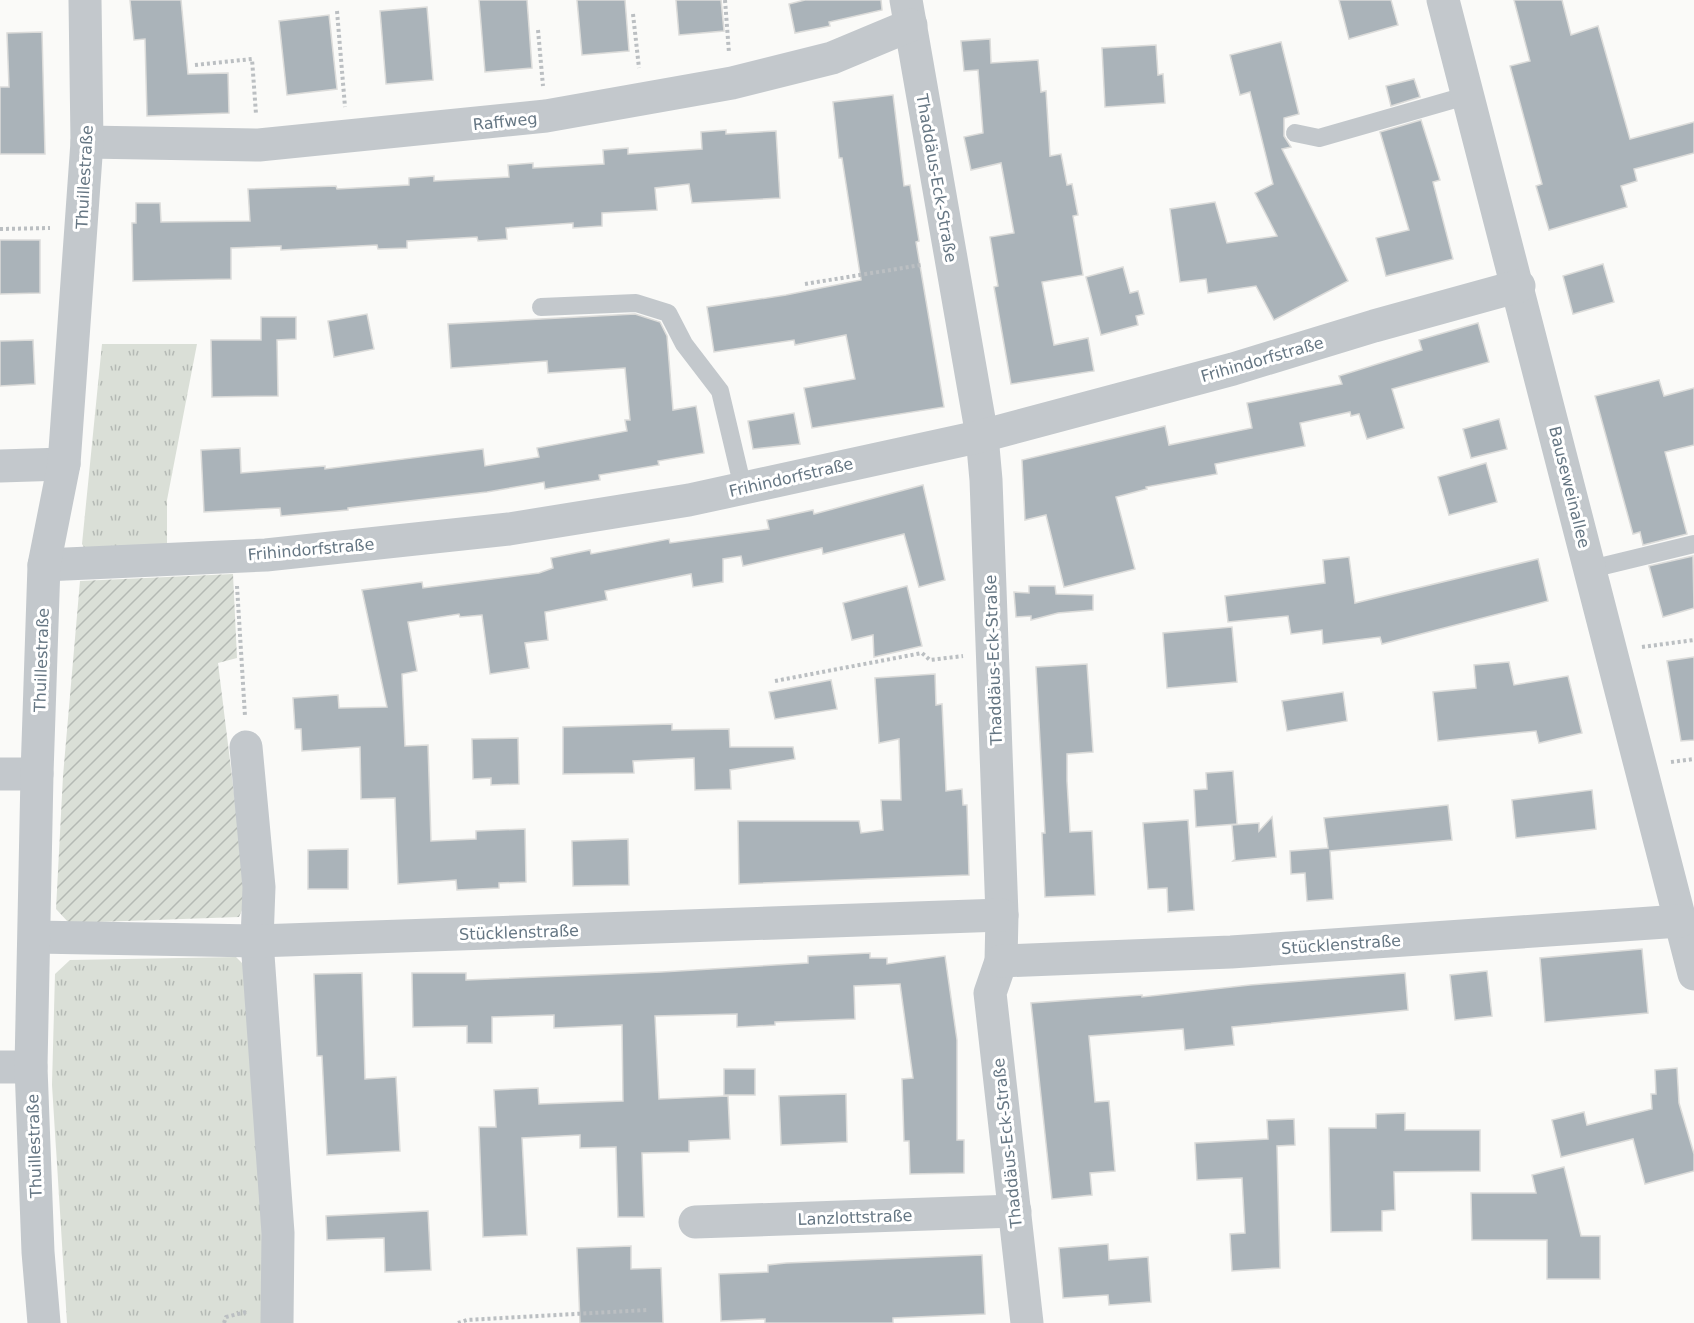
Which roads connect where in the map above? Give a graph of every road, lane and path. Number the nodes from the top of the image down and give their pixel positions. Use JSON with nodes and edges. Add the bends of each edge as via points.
{"nodes":[{"id":1,"x":85,"y":0,"type":"edge"},
{"id":2,"x":725,"y":0,"type":"edge"},
{"id":3,"x":1443,"y":0,"type":"edge"},
{"id":4,"x":337,"y":10,"type":"dead end"},
{"id":5,"x":908,"y":13,"type":"edge"},
{"id":6,"x":633,"y":14,"type":"dead end"},
{"id":7,"x":538,"y":30,"type":"dead end"},
{"id":8,"x":195,"y":65,"type":"dead end"},
{"id":9,"x":732,"y":83,"type":"junction"},
{"id":10,"x":1469,"y":95,"type":"junction"},
{"id":11,"x":642,"y":99,"type":"junction"},
{"id":12,"x":546,"y":116,"type":"junction"},
{"id":13,"x":1295,"y":133,"type":"dead end"},
{"id":14,"x":348,"y":138,"type":"junction"},
{"id":15,"x":87,"y":142,"type":"junction"},
{"id":16,"x":259,"y":145,"type":"junction"},
{"id":17,"x":81,"y":228,"type":"junction"},
{"id":18,"x":0,"y":229,"type":"edge"},
{"id":19,"x":951,"y":260,"type":"junction"},
{"id":20,"x":805,"y":284,"type":"dead end"},
{"id":21,"x":1519,"y":286,"type":"junction"},
{"id":22,"x":541,"y":307,"type":"dead end"},
{"id":23,"x":982,"y":436,"type":"junction"},
{"id":24,"x":64,"y":464,"type":"junction"},
{"id":25,"x":0,"y":466,"type":"edge"},
{"id":26,"x":743,"y":488,"type":"junction"},
{"id":27,"x":1694,"y":544,"type":"edge"},
{"id":28,"x":236,"y":556,"type":"junction"},
{"id":29,"x":44,"y":565,"type":"junction"},
{"id":30,"x":1591,"y":569,"type":"junction"},
{"id":31,"x":1694,"y":640,"type":"edge"},
{"id":32,"x":993,"y":650,"type":"junction"},
{"id":33,"x":1611,"y":651,"type":"junction"},
{"id":34,"x":775,"y":681,"type":"dead end"},
{"id":35,"x":246,"y":747,"type":"joint"},
{"id":36,"x":0,"y":774,"type":"edge"},
{"id":37,"x":37,"y":774,"type":"junction"},
{"id":38,"x":1002,"y":915,"type":"junction"},
{"id":39,"x":1680,"y":921,"type":"junction"},
{"id":40,"x":35,"y":937,"type":"junction"},
{"id":41,"x":257,"y":941,"type":"junction"},
{"id":42,"x":1001,"y":961,"type":"junction"},
{"id":43,"x":1694,"y":974,"type":"edge"},
{"id":44,"x":16,"y":1067,"type":"edge"},
{"id":45,"x":1015,"y":1211,"type":"junction"},
{"id":46,"x":695,"y":1222,"type":"dead end"},
{"id":47,"x":648,"y":1310,"type":"dead end"},
{"id":48,"x":44,"y":1323,"type":"edge"},
{"id":49,"x":277,"y":1323,"type":"edge"},
{"id":50,"x":458,"y":1323,"type":"edge"},
{"id":51,"x":1026,"y":1323,"type":"edge"}],
"edges":[{"from":1,"to":15,"type":"street","name":"Thuillestraße"},
{"from":2,"to":9,"type":"path"},
{"from":3,"to":10,"type":"street","name":"Bauseweinallee"},
{"from":4,"to":14,"type":"path"},
{"from":5,"to":9,"type":"street","name":"Raffweg","via":[[832,58]]},
{"from":5,"to":19,"type":"street","name":"Thaddäus-Eck-Straße"},
{"from":6,"to":11,"type":"path"},
{"from":7,"to":12,"type":"path"},
{"from":8,"to":16,"type":"path","via":[[252,59]]},
{"from":9,"to":11,"type":"street","name":"Raffweg"},
{"from":10,"to":13,"type":"lane","via":[[1319,138]]},
{"from":10,"to":21,"type":"street","name":"Bauseweinallee"},
{"from":11,"to":12,"type":"street","name":"Raffweg"},
{"from":12,"to":14,"type":"street","name":"Raffweg"},
{"from":14,"to":16,"type":"street","name":"Raffweg"},
{"from":15,"to":16,"type":"street","name":"Raffweg"},
{"from":15,"to":17,"type":"street","name":"Thuillestraße"},
{"from":17,"to":18,"type":"path"},
{"from":17,"to":24,"type":"street","name":"Thuillestraße"},
{"from":19,"to":20,"type":"path"},
{"from":19,"to":23,"type":"street","name":"Thaddäus-Eck-Straße"},
{"from":21,"to":23,"type":"street","name":"Frihindorfstraße"},
{"from":21,"to":30,"type":"street","name":"Bauseweinallee"},
{"from":22,"to":26,"type":"lane","via":[[636,303],[668,313],[684,344],[720,391]]},
{"from":23,"to":26,"type":"street","name":"Frihindorfstraße"},
{"from":23,"to":32,"type":"street","name":"Thaddäus-Eck-Straße"},
{"from":24,"to":25,"type":"street"},
{"from":24,"to":29,"type":"street","name":"Thuillestraße"},
{"from":26,"to":28,"type":"street","name":"Frihindorfstraße","via":[[509,529]]},
{"from":27,"to":30,"type":"lane"},
{"from":28,"to":29,"type":"street","name":"Frihindorfstraße"},
{"from":28,"to":35,"type":"path"},
{"from":29,"to":37,"type":"street","name":"Thuillestraße"},
{"from":30,"to":33,"type":"street","name":"Bauseweinallee"},
{"from":31,"to":33,"type":"path"},
{"from":32,"to":34,"type":"path","via":[[938,661],[922,653]]},
{"from":32,"to":38,"type":"street","name":"Thaddäus-Eck-Straße"},
{"from":33,"to":39,"type":"street","name":"Bauseweinallee"},
{"from":35,"to":41,"type":"street","via":[[259,888]]},
{"from":36,"to":37,"type":"street"},
{"from":37,"to":40,"type":"street","name":"Thuillestraße"},
{"from":38,"to":41,"type":"street","name":"Stücklenstraße"},
{"from":38,"to":42,"type":"street","name":"Thaddäus-Eck-Straße"},
{"from":39,"to":42,"type":"street","name":"Stücklenstraße","via":[[1231,952]]},
{"from":39,"to":43,"type":"street","name":"Bauseweinallee"},
{"from":40,"to":41,"type":"street","name":"Stücklenstraße"},
{"from":40,"to":44,"type":"street","name":"Thuillestraße"},
{"from":41,"to":49,"type":"street","via":[[278,1233]]},
{"from":42,"to":45,"type":"street","name":"Thaddäus-Eck-Straße","via":[[990,993]]},
{"from":44,"to":48,"type":"street","name":"Thuillestraße"},
{"from":45,"to":46,"type":"street","name":"Lanzlottstraße"},
{"from":45,"to":51,"type":"street","name":"Thaddäus-Eck-Straße"},
{"from":47,"to":50,"type":"path"}]}
